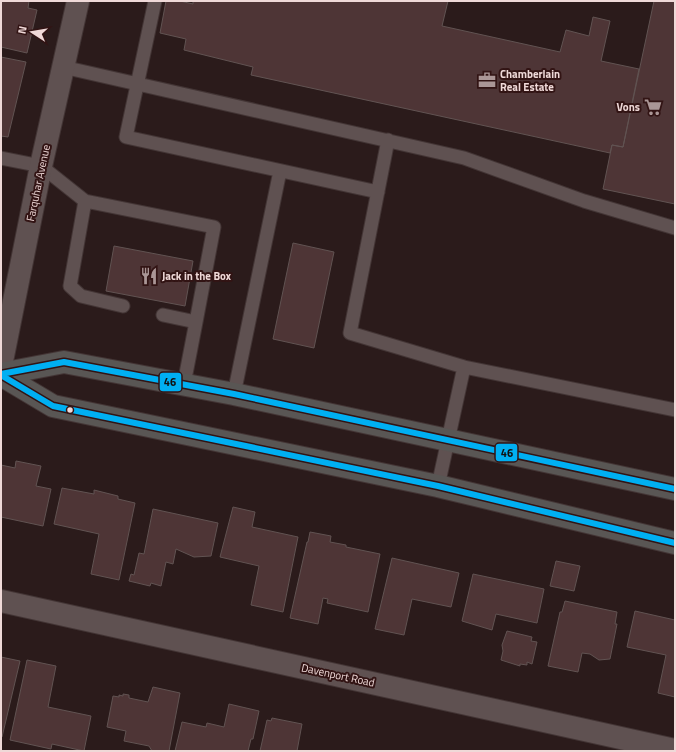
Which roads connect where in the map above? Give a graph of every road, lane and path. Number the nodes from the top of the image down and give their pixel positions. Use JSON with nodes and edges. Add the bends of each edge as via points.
{"nodes":[{"id":1,"x":78,"y":1,"type":"edge"},
{"id":2,"x":155,"y":1,"type":"edge"},
{"id":3,"x":63,"y":67,"type":"junction"},
{"id":4,"x":137,"y":83,"type":"junction"},
{"id":5,"x":388,"y":140,"type":"junction"},
{"id":6,"x":1,"y":158,"type":"edge"},
{"id":7,"x":42,"y":166,"type":"junction"},
{"id":8,"x":280,"y":171,"type":"junction"},
{"id":9,"x":378,"y":192,"type":"junction"},
{"id":10,"x":85,"y":201,"type":"junction"},
{"id":11,"x":675,"y":228,"type":"edge"},
{"id":12,"x":123,"y":306,"type":"dead end"},
{"id":13,"x":163,"y":314,"type":"dead end"},
{"id":14,"x":196,"y":322,"type":"junction"},
{"id":15,"x":1,"y":366,"type":"edge"},
{"id":16,"x":464,"y":367,"type":"junction"},
{"id":17,"x":1,"y":375,"type":"edge"},
{"id":18,"x":184,"y":384,"type":"junction"},
{"id":19,"x":234,"y":394,"type":"junction"},
{"id":20,"x":675,"y":410,"type":"edge"},
{"id":21,"x":446,"y":441,"type":"junction"},
{"id":22,"x":438,"y":486,"type":"junction"},
{"id":23,"x":675,"y":489,"type":"edge"},
{"id":24,"x":675,"y":543,"type":"edge"},
{"id":25,"x":1,"y":601,"type":"edge"},
{"id":26,"x":675,"y":750,"type":"edge"}],
"edges":[{"from":1,"to":3,"type":"street","name":"Farquhar Avenue"},
{"from":2,"to":4,"type":"lane"},
{"from":3,"to":4,"type":"lane"},
{"from":3,"to":7,"type":"street","name":"Farquhar Avenue"},
{"from":4,"to":5,"type":"lane"},
{"from":4,"to":8,"type":"lane","via":[[126,137]]},
{"from":5,"to":9,"type":"lane"},
{"from":5,"to":11,"type":"lane","via":[[464,158],[584,201]]},
{"from":6,"to":7,"type":"lane"},
{"from":7,"to":10,"type":"lane"},
{"from":7,"to":15,"type":"street","name":"Farquhar Avenue"},
{"from":8,"to":9,"type":"lane"},
{"from":8,"to":19,"type":"lane"},
{"from":9,"to":16,"type":"lane","via":[[350,334]]},
{"from":10,"to":12,"type":"lane","via":[[70,286],[81,296]]},
{"from":10,"to":14,"type":"lane","via":[[214,227]]},
{"from":13,"to":14,"type":"lane"},
{"from":14,"to":18,"type":"lane"},
{"from":16,"to":20,"type":"lane"},
{"from":16,"to":21,"type":"lane"},
{"from":17,"to":18,"type":"main road","via":[[64,362]]},
{"from":17,"to":22,"type":"main road","via":[[53,406]]},
{"from":18,"to":19,"type":"main road"},
{"from":19,"to":21,"type":"main road"},
{"from":21,"to":22,"type":"lane"},
{"from":21,"to":23,"type":"main road"},
{"from":22,"to":24,"type":"main road"},
{"from":25,"to":26,"type":"street","name":"Davenport Road"}]}
